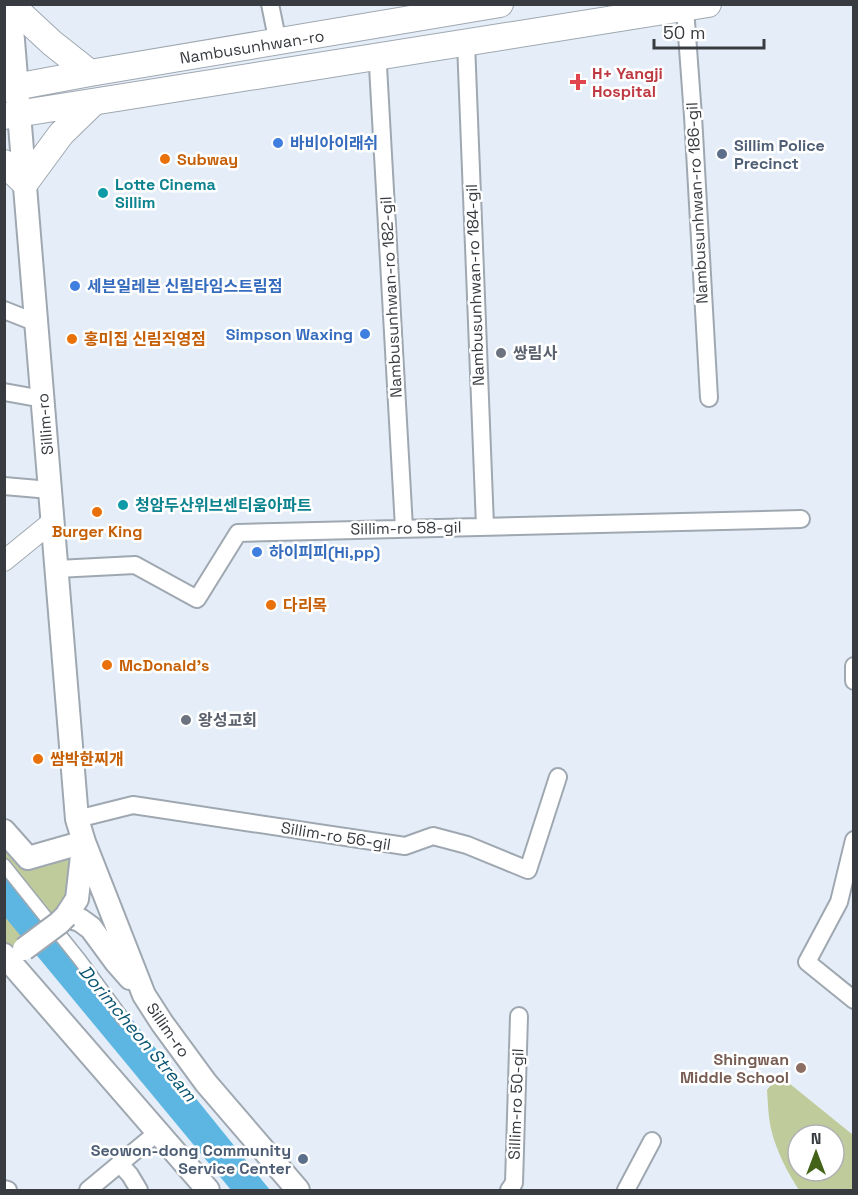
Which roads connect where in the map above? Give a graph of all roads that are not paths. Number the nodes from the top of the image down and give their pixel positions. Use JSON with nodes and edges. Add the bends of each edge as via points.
{"nodes":[{"id":1,"x":10,"y":4,"type":"edge"},
{"id":2,"x":270,"y":4,"type":"edge"},
{"id":3,"x":500,"y":4,"type":"edge"},
{"id":4,"x":696,"y":6,"type":"edge"},
{"id":5,"x":4,"y":14,"type":"edge"},
{"id":6,"x":278,"y":43,"type":"junction"},
{"id":7,"x":465,"y":43,"type":"junction"},
{"id":8,"x":382,"y":61,"type":"junction"},
{"id":9,"x":90,"y":73,"type":"junction"},
{"id":10,"x":11,"y":88,"type":"edge"},
{"id":11,"x":94,"y":102,"type":"junction"},
{"id":12,"x":120,"y":102,"type":"dead end"},
{"id":13,"x":12,"y":115,"type":"edge"},
{"id":14,"x":4,"y":163,"type":"edge"},
{"id":15,"x":25,"y":183,"type":"junction"},
{"id":16,"x":4,"y":310,"type":"edge"},
{"id":17,"x":37,"y":323,"type":"junction"},
{"id":18,"x":4,"y":392,"type":"edge"},
{"id":19,"x":709,"y":398,"type":"dead end"},
{"id":20,"x":43,"y":399,"type":"junction"},
{"id":21,"x":4,"y":486,"type":"edge"},
{"id":22,"x":50,"y":490,"type":"junction"},
{"id":23,"x":801,"y":519,"type":"dead end"},
{"id":24,"x":53,"y":520,"type":"junction"},
{"id":25,"x":485,"y":526,"type":"junction"},
{"id":26,"x":404,"y":528,"type":"junction"},
{"id":27,"x":4,"y":561,"type":"edge"},
{"id":28,"x":57,"y":569,"type":"junction"},
{"id":29,"x":854,"y":666,"type":"edge"},
{"id":30,"x":854,"y":681,"type":"edge"},
{"id":31,"x":558,"y":777,"type":"dead end"},
{"id":32,"x":77,"y":819,"type":"junction"},
{"id":33,"x":4,"y":831,"type":"edge"},
{"id":34,"x":854,"y":840,"type":"edge"},
{"id":35,"x":84,"y":842,"type":"junction"},
{"id":36,"x":4,"y":865,"type":"edge"},
{"id":37,"x":66,"y":916,"type":"junction"},
{"id":38,"x":6,"y":958,"type":"edge"},
{"id":39,"x":144,"y":995,"type":"junction"},
{"id":40,"x":854,"y":1000,"type":"edge"},
{"id":41,"x":519,"y":1016,"type":"dead end"},
{"id":42,"x":124,"y":1020,"type":"dead end"},
{"id":43,"x":158,"y":1132,"type":"junction"},
{"id":44,"x":652,"y":1141,"type":"dead end"},
{"id":45,"x":120,"y":1164,"type":"junction"},
{"id":46,"x":96,"y":1188,"type":"edge"},
{"id":47,"x":139,"y":1191,"type":"edge"},
{"id":48,"x":208,"y":1191,"type":"edge"},
{"id":49,"x":298,"y":1191,"type":"edge"},
{"id":50,"x":509,"y":1191,"type":"edge"},
{"id":51,"x":626,"y":1191,"type":"edge"}],
"edges":[{"from":1,"to":5,"type":"main road"},
{"from":1,"to":9,"type":"main road"},
{"from":1,"to":10,"type":"main road","name":"Sillim-ro"},
{"from":2,"to":6,"type":"street"},
{"from":3,"to":6,"type":"main road","name":"Nambusunhwan-ro"},
{"from":4,"to":7,"type":"main road","name":"Nambusunhwan-ro"},
{"from":4,"to":19,"type":"street","name":"Nambusunhwan-ro 186-gil","via":[[693,116]]},
{"from":6,"to":9,"type":"main road","name":"Nambusunhwan-ro"},
{"from":7,"to":8,"type":"main road","name":"Nambusunhwan-ro"},
{"from":7,"to":25,"type":"street","name":"Nambusunhwan-ro 184-gil"},
{"from":8,"to":11,"type":"main road","name":"Nambusunhwan-ro"},
{"from":8,"to":12,"type":"street","name":"Nambusunhwan-ro"},
{"from":8,"to":26,"type":"street","name":"Nambusunhwan-ro 182-gil"},
{"from":9,"to":10,"type":"main road","name":"Nambusunhwan-ro"},
{"from":10,"to":13,"type":"main road","name":"Sillim-ro"},
{"from":11,"to":13,"type":"main road","name":"Nambusunhwan-ro"},
{"from":11,"to":15,"type":"main road","via":[[61,134]]},
{"from":13,"to":15,"type":"main road","name":"Sillim-ro"},
{"from":14,"to":15,"type":"main road"},
{"from":15,"to":17,"type":"main road","name":"Sillim-ro"},
{"from":16,"to":17,"type":"street"},
{"from":17,"to":20,"type":"main road","name":"Sillim-ro"},
{"from":18,"to":20,"type":"street"},
{"from":20,"to":22,"type":"main road","name":"Sillim-ro"},
{"from":21,"to":22,"type":"street"},
{"from":22,"to":24,"type":"main road","name":"Sillim-ro"},
{"from":23,"to":25,"type":"street","name":"Sillim-ro 58-gil"},
{"from":24,"to":27,"type":"street"},
{"from":24,"to":28,"type":"main road","name":"Sillim-ro"},
{"from":25,"to":26,"type":"street","name":"Sillim-ro 58-gil"},
{"from":26,"to":28,"type":"street","name":"Sillim-ro 58-gil","via":[[238,533],[197,599],[135,565]]},
{"from":28,"to":32,"type":"main road","name":"Sillim-ro"},
{"from":29,"to":30,"type":"street"},
{"from":31,"to":32,"type":"street","name":"Sillim-ro 56-gil","via":[[528,870],[433,836],[405,846],[133,805]]},
{"from":32,"to":35,"type":"main road","name":"Sillim-ro"},
{"from":33,"to":35,"type":"main road","via":[[28,858]]},
{"from":34,"to":40,"type":"street","via":[[839,902],[807,962]]},
{"from":35,"to":37,"type":"main road","name":"Sillim-ro","via":[[77,898]]},
{"from":35,"to":39,"type":"main road","name":"Sillim-ro"},
{"from":36,"to":42,"type":"street"},
{"from":37,"to":38,"type":"main road","bridge":true},
{"from":37,"to":39,"type":"main road","via":[[91,928]]},
{"from":38,"to":43,"type":"main road"},
{"from":39,"to":49,"type":"main road","name":"Sillim-ro","via":[[206,1083]]},
{"from":41,"to":50,"type":"street","name":"Sillim-ro 50-gil","via":[[514,1183]]},
{"from":43,"to":45,"type":"street"},
{"from":43,"to":48,"type":"main road"},
{"from":44,"to":51,"type":"street"},
{"from":45,"to":46,"type":"street"},
{"from":45,"to":47,"type":"street"}]}
